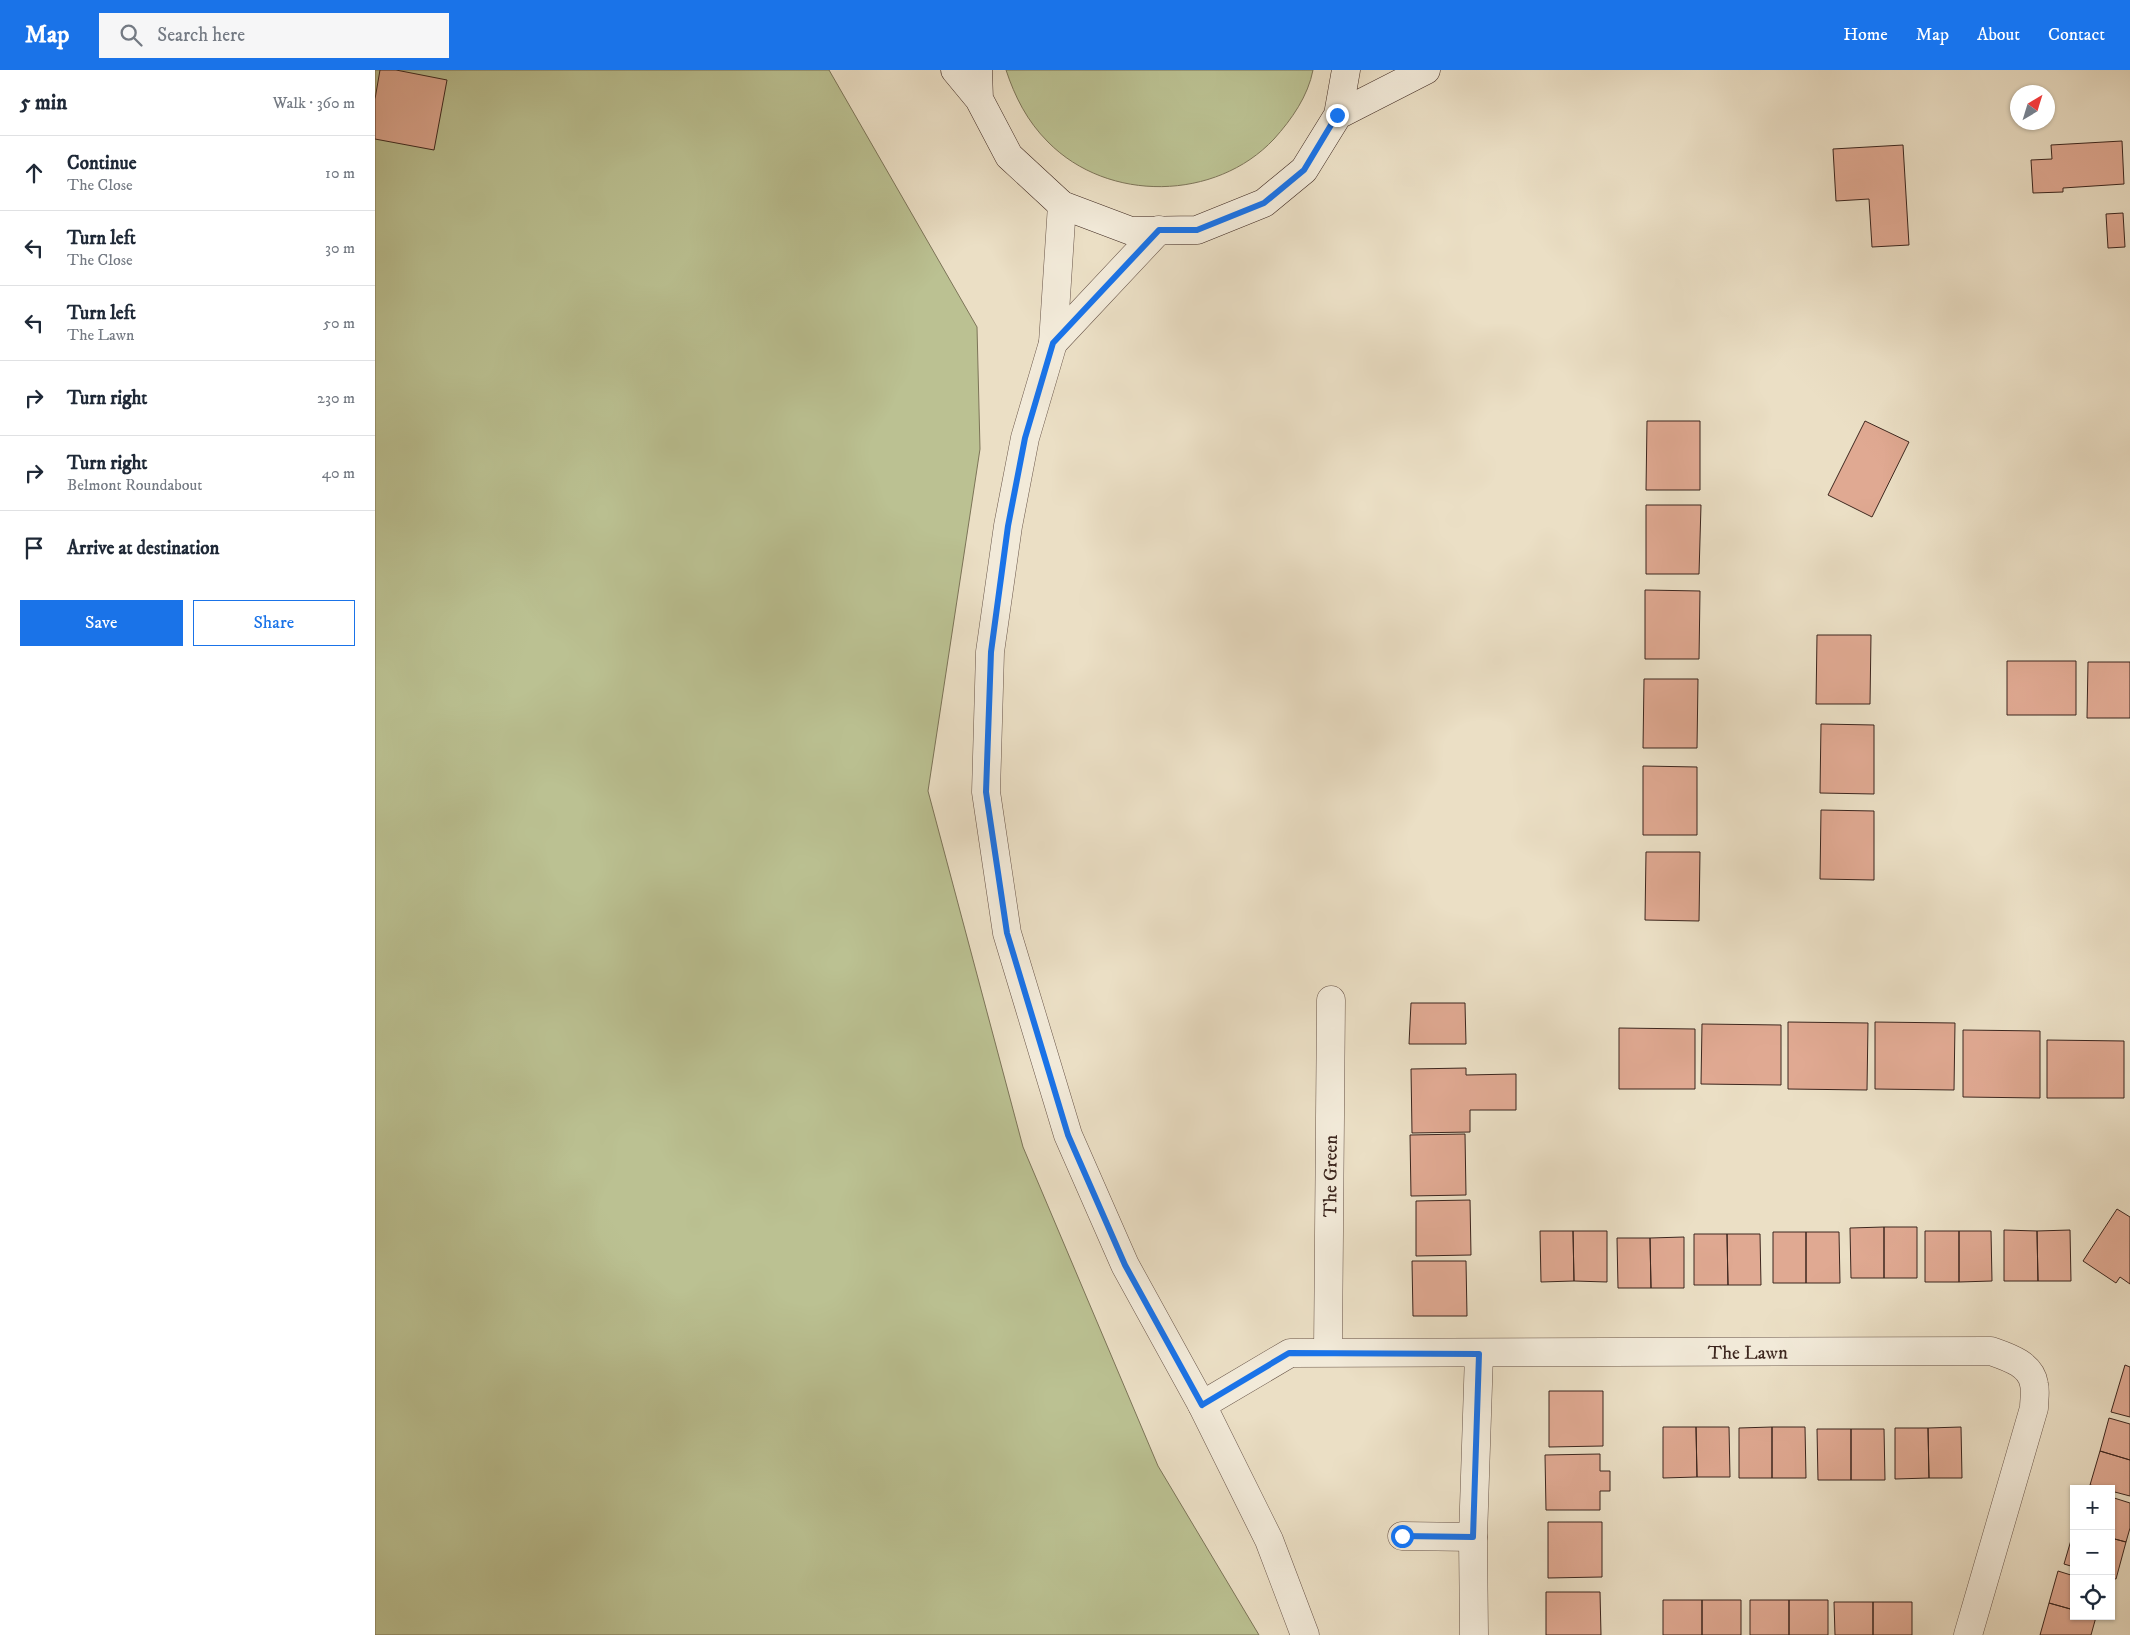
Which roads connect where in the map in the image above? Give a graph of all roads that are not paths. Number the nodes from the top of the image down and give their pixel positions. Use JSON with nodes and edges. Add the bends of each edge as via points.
{"nodes":[{"id":1,"x":955,"y":70,"type":"edge"},
{"id":2,"x":978,"y":70,"type":"edge"},
{"id":3,"x":1346,"y":70,"type":"edge"},
{"id":4,"x":1426,"y":70,"type":"edge"},
{"id":5,"x":979,"y":99,"type":"junction"},
{"id":6,"x":1337,"y":115,"type":"junction"},
{"id":7,"x":1062,"y":205,"type":"junction"},
{"id":8,"x":1159,"y":230,"type":"junction"},
{"id":9,"x":1053,"y":343,"type":"junction"},
{"id":10,"x":1331,"y":1000,"type":"dead end"},
{"id":11,"x":1328,"y":1351,"type":"junction"},
{"id":12,"x":1479,"y":1354,"type":"junction"},
{"id":13,"x":1202,"y":1405,"type":"junction"},
{"id":14,"x":1402,"y":1536,"type":"dead end"},
{"id":15,"x":1473,"y":1537,"type":"junction"},
{"id":16,"x":1305,"y":1635,"type":"edge"},
{"id":17,"x":1474,"y":1635,"type":"edge"},
{"id":18,"x":1967,"y":1635,"type":"edge"}],
"edges":[{"from":1,"to":5,"type":"street"},
{"from":2,"to":5,"type":"street"},
{"from":3,"to":6,"type":"street"},
{"from":4,"to":6,"type":"street"},
{"from":5,"to":7,"type":"street","via":[[1009,156]]},
{"from":6,"to":8,"type":"street","via":[[1304,170],[1264,203],[1197,230]]},
{"from":7,"to":8,"type":"street","via":[[1131,231]]},
{"from":7,"to":9,"type":"street"},
{"from":8,"to":9,"type":"street"},
{"from":9,"to":13,"type":"street","via":[[1025,438],[1008,526],[991,652],[986,792],[1007,933],[1068,1135],[1125,1265]]},
{"from":10,"to":11,"type":"street","name":"The Green"},
{"from":11,"to":12,"type":"street","name":"The Lawn"},
{"from":11,"to":13,"type":"street","name":"The Lawn","via":[[1289,1353]]},
{"from":12,"to":15,"type":"street"},
{"from":12,"to":18,"type":"street","name":"The Lawn","via":[[1991,1351],[2012,1358],[2027,1369],[2034,1382],[2034,1408]]},
{"from":13,"to":16,"type":"street","via":[[1269,1540]]},
{"from":14,"to":15,"type":"street"},
{"from":15,"to":17,"type":"street"}]}
